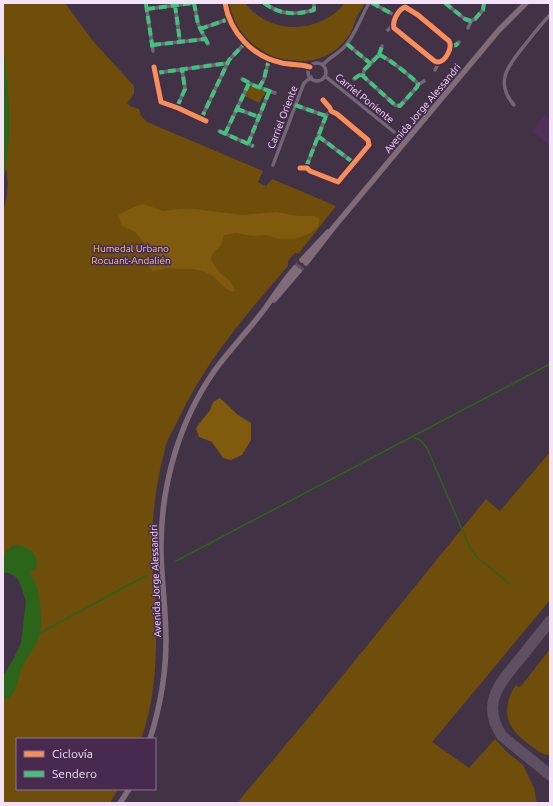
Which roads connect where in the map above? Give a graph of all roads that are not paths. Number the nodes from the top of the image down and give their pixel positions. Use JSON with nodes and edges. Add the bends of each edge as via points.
{"nodes":[{"id":1,"x":193,"y":3,"type":"edge"},
{"id":2,"x":225,"y":3,"type":"edge"},
{"id":3,"x":264,"y":3,"type":"edge"},
{"id":4,"x":314,"y":3,"type":"edge"},
{"id":5,"x":369,"y":3,"type":"edge"},
{"id":6,"x":372,"y":3,"type":"edge"},
{"id":7,"x":444,"y":3,"type":"edge"},
{"id":8,"x":526,"y":3,"type":"edge"},
{"id":9,"x":146,"y":4,"type":"dead end"},
{"id":10,"x":486,"y":4,"type":"edge"},
{"id":11,"x":404,"y":5,"type":"edge"},
{"id":12,"x":175,"y":6,"type":"junction"},
{"id":13,"x":147,"y":9,"type":"junction"},
{"id":14,"x":550,"y":15,"type":"edge"},
{"id":15,"x":396,"y":16,"type":"junction"},
{"id":16,"x":229,"y":19,"type":"junction"},
{"id":17,"x":470,"y":21,"type":"junction"},
{"id":18,"x":393,"y":25,"type":"junction"},
{"id":19,"x":468,"y":28,"type":"dead end"},
{"id":20,"x":200,"y":29,"type":"junction"},
{"id":21,"x":388,"y":30,"type":"dead end"},
{"id":22,"x":205,"y":39,"type":"junction"},
{"id":23,"x":180,"y":42,"type":"junction"},
{"id":24,"x":459,"y":42,"type":"dead end"},
{"id":25,"x":246,"y":43,"type":"junction"},
{"id":26,"x":208,"y":44,"type":"dead end"},
{"id":27,"x":347,"y":44,"type":"junction"},
{"id":28,"x":153,"y":45,"type":"junction"},
{"id":29,"x":382,"y":46,"type":"dead end"},
{"id":30,"x":451,"y":46,"type":"junction"},
{"id":31,"x":153,"y":51,"type":"dead end"},
{"id":32,"x":379,"y":55,"type":"junction"},
{"id":33,"x":269,"y":59,"type":"junction"},
{"id":34,"x":439,"y":62,"type":"junction"},
{"id":35,"x":228,"y":63,"type":"junction"},
{"id":36,"x":370,"y":64,"type":"junction"},
{"id":37,"x":323,"y":65,"type":"junction"},
{"id":38,"x":310,"y":67,"type":"junction"},
{"id":39,"x":154,"y":68,"type":"dead end"},
{"id":40,"x":182,"y":69,"type":"junction"},
{"id":41,"x":436,"y":70,"type":"dead end"},
{"id":42,"x":156,"y":73,"type":"junction"},
{"id":43,"x":363,"y":74,"type":"junction"},
{"id":44,"x":325,"y":76,"type":"junction"},
{"id":45,"x":311,"y":77,"type":"junction"},
{"id":46,"x":242,"y":79,"type":"dead end"},
{"id":47,"x":354,"y":79,"type":"dead end"},
{"id":48,"x":424,"y":81,"type":"dead end"},
{"id":49,"x":249,"y":83,"type":"junction"},
{"id":50,"x":418,"y":85,"type":"junction"},
{"id":51,"x":259,"y":88,"type":"junction"},
{"id":52,"x":269,"y":92,"type":"junction"},
{"id":53,"x":274,"y":93,"type":"dead end"},
{"id":54,"x":323,"y":100,"type":"dead end"},
{"id":55,"x":295,"y":105,"type":"junction"},
{"id":56,"x":514,"y":105,"type":"dead end"},
{"id":57,"x":177,"y":107,"type":"junction"},
{"id":58,"x":237,"y":109,"type":"junction"},
{"id":59,"x":332,"y":111,"type":"junction"},
{"id":60,"x":326,"y":116,"type":"junction"},
{"id":61,"x":259,"y":118,"type":"junction"},
{"id":62,"x":201,"y":119,"type":"junction"},
{"id":63,"x":206,"y":121,"type":"dead end"},
{"id":64,"x":219,"y":131,"type":"dead end"},
{"id":65,"x":394,"y":132,"type":"dead end"},
{"id":66,"x":224,"y":134,"type":"junction"},
{"id":67,"x":318,"y":136,"type":"junction"},
{"id":68,"x":248,"y":144,"type":"junction"},
{"id":69,"x":253,"y":146,"type":"dead end"},
{"id":70,"x":354,"y":163,"type":"junction"},
{"id":71,"x":273,"y":164,"type":"dead end"},
{"id":72,"x":300,"y":168,"type":"dead end"},
{"id":73,"x":307,"y":168,"type":"junction"},
{"id":74,"x":304,"y":261,"type":"tunnel mouth"},
{"id":75,"x":297,"y":270,"type":"tunnel mouth"},
{"id":76,"x":150,"y":738,"type":"edge"},
{"id":77,"x":128,"y":790,"type":"edge"},
{"id":78,"x":120,"y":803,"type":"edge"}],
"edges":[{"from":1,"to":12,"type":"street"},
{"from":1,"to":20,"type":"street"},
{"from":2,"to":16,"type":"street"},
{"from":3,"to":4,"type":"street","via":[[279,12],[293,14],[314,10]]},
{"from":5,"to":27,"type":"street"},
{"from":6,"to":15,"type":"street"},
{"from":7,"to":17,"type":"street"},
{"from":8,"to":74,"type":"highway","name":"Avenida Jorge Alessandri","via":[[494,36],[334,227],[319,240]]},
{"from":9,"to":13,"type":"street"},
{"from":10,"to":17,"type":"street","via":[[476,18]]},
{"from":11,"to":15,"type":"street"},
{"from":11,"to":30,"type":"street","via":[[449,41]]},
{"from":12,"to":13,"type":"street"},
{"from":12,"to":23,"type":"street"},
{"from":13,"to":28,"type":"street"},
{"from":14,"to":56,"type":"street","via":[[512,60],[506,71],[506,90]]},
{"from":15,"to":18,"type":"street"},
{"from":16,"to":20,"type":"street"},
{"from":16,"to":25,"type":"street"},
{"from":17,"to":19,"type":"street"},
{"from":18,"to":21,"type":"street"},
{"from":18,"to":34,"type":"street","via":[[421,52]]},
{"from":20,"to":22,"type":"street"},
{"from":22,"to":23,"type":"street"},
{"from":22,"to":26,"type":"street"},
{"from":23,"to":28,"type":"street"},
{"from":24,"to":30,"type":"street"},
{"from":25,"to":33,"type":"street"},
{"from":25,"to":35,"type":"street"},
{"from":27,"to":36,"type":"street"},
{"from":27,"to":37,"type":"street"},
{"from":28,"to":31,"type":"street"},
{"from":29,"to":32,"type":"street"},
{"from":30,"to":34,"type":"street","via":[[450,51]]},
{"from":32,"to":36,"type":"street"},
{"from":32,"to":50,"type":"street","via":[[394,64]]},
{"from":33,"to":38,"type":"street"},
{"from":33,"to":51,"type":"street"},
{"from":34,"to":41,"type":"street"},
{"from":35,"to":40,"type":"street"},
{"from":35,"to":62,"type":"street"},
{"from":36,"to":43,"type":"street"},
{"from":37,"to":38,"type":"street","via":[[317,63]]},
{"from":37,"to":44,"type":"street","via":[[326,69]]},
{"from":38,"to":45,"type":"street","via":[[308,72]]},
{"from":39,"to":42,"type":"street"},
{"from":40,"to":42,"type":"street"},
{"from":40,"to":57,"type":"street","via":[[185,89]]},
{"from":42,"to":57,"type":"street","via":[[160,101]]},
{"from":43,"to":47,"type":"street"},
{"from":43,"to":50,"type":"street","via":[[398,106],[404,104]]},
{"from":44,"to":45,"type":"street","via":[[318,80]]},
{"from":44,"to":65,"type":"street","name":"Carriel Poniente"},
{"from":45,"to":55,"type":"street","name":"Carriel Oriente","via":[[303,85]]},
{"from":46,"to":49,"type":"street"},
{"from":48,"to":50,"type":"street"},
{"from":49,"to":51,"type":"street"},
{"from":49,"to":58,"type":"street"},
{"from":51,"to":52,"type":"street"},
{"from":52,"to":53,"type":"street"},
{"from":52,"to":61,"type":"street"},
{"from":54,"to":59,"type":"street"},
{"from":55,"to":60,"type":"street"},
{"from":55,"to":71,"type":"street","name":"Carriel Oriente"},
{"from":57,"to":62,"type":"street"},
{"from":58,"to":61,"type":"street"},
{"from":58,"to":66,"type":"street"},
{"from":59,"to":60,"type":"street"},
{"from":59,"to":70,"type":"street","via":[[369,141]]},
{"from":60,"to":67,"type":"street"},
{"from":61,"to":68,"type":"street"},
{"from":62,"to":63,"type":"street"},
{"from":64,"to":66,"type":"street"},
{"from":66,"to":68,"type":"street"},
{"from":67,"to":70,"type":"street"},
{"from":67,"to":73,"type":"street"},
{"from":68,"to":69,"type":"street"},
{"from":70,"to":73,"type":"street","via":[[340,181],[336,182]]},
{"from":72,"to":73,"type":"street"},
{"from":75,"to":76,"type":"highway","name":"Avenida Jorge Alessandri","via":[[277,290],[205,385],[185,424],[174,454],[164,498],[162,527],[165,665],[159,706]]},
{"from":77,"to":78,"type":"highway"}]}
